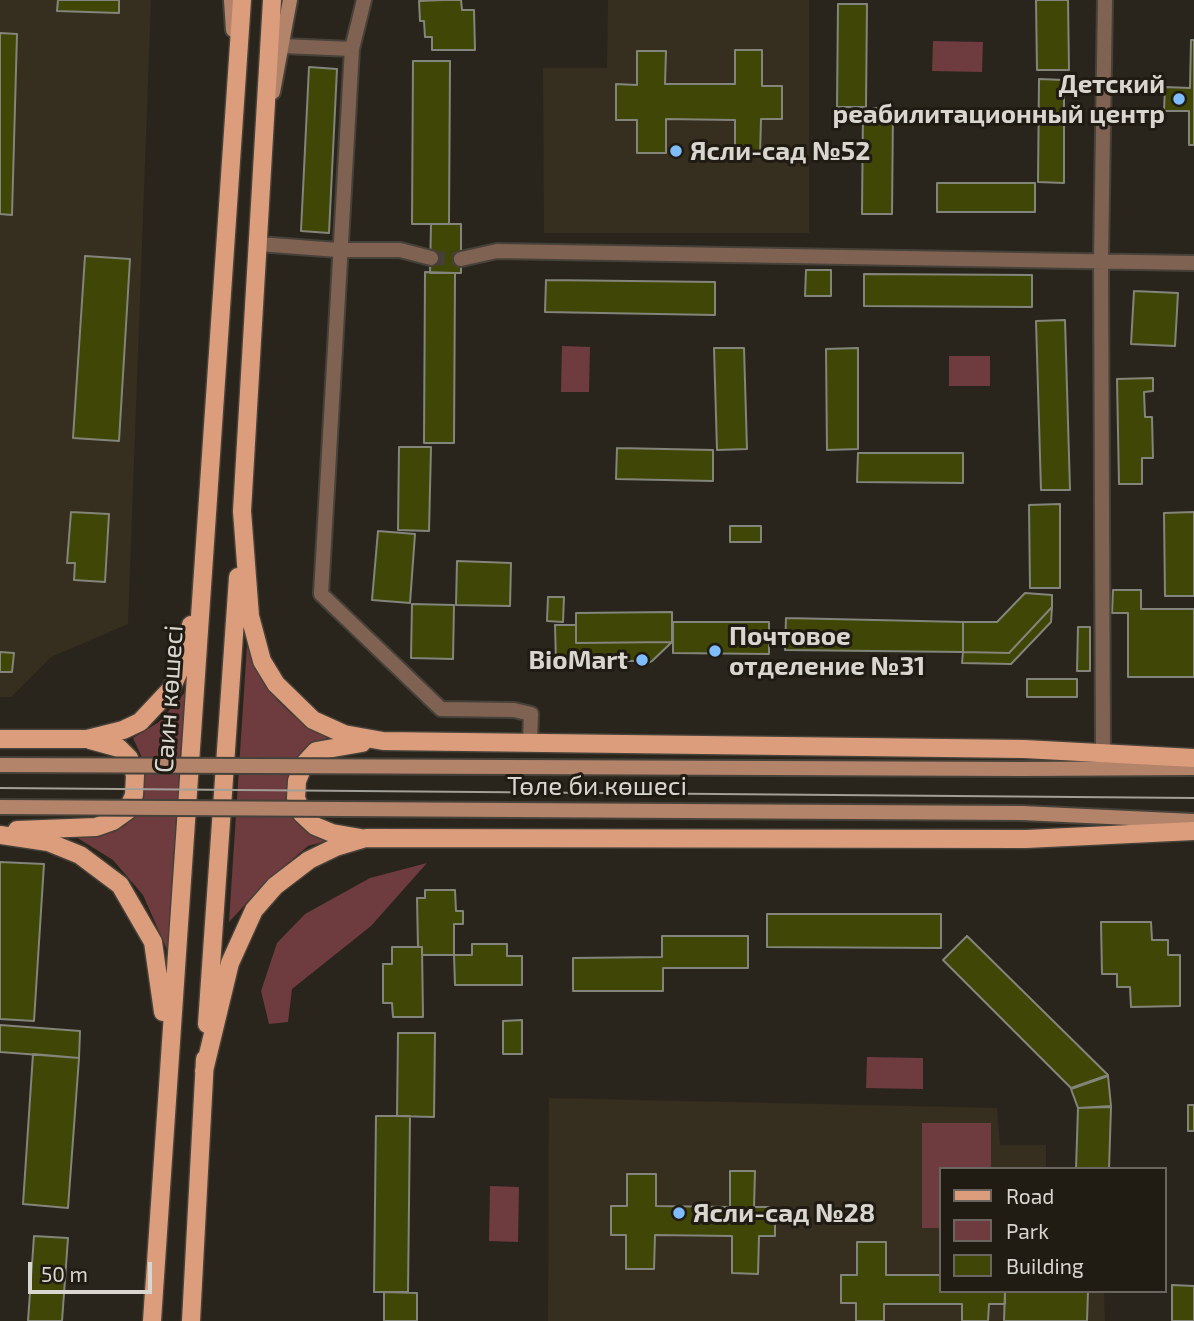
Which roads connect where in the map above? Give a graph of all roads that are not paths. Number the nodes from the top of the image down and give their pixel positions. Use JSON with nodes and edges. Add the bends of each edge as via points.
{"nodes":[{"id":1,"x":232,"y":0,"type":"edge"},
{"id":2,"x":243,"y":0,"type":"edge"},
{"id":3,"x":272,"y":0,"type":"edge"},
{"id":4,"x":290,"y":0,"type":"edge"},
{"id":5,"x":364,"y":0,"type":"edge"},
{"id":6,"x":1105,"y":0,"type":"edge"},
{"id":7,"x":282,"y":46,"type":"junction"},
{"id":8,"x":352,"y":49,"type":"junction"},
{"id":9,"x":237,"y":80,"type":"junction"},
{"id":10,"x":265,"y":138,"type":"junction"},
{"id":11,"x":259,"y":244,"type":"junction"},
{"id":12,"x":338,"y":250,"type":"junction"},
{"id":13,"x":430,"y":258,"type":"tunnel mouth"},
{"id":14,"x":461,"y":259,"type":"tunnel mouth"},
{"id":15,"x":1101,"y":261,"type":"junction"},
{"id":16,"x":1194,"y":263,"type":"edge"},
{"id":17,"x":242,"y":511,"type":"junction"},
{"id":18,"x":205,"y":556,"type":"junction"},
{"id":19,"x":0,"y":739,"type":"edge"},
{"id":20,"x":87,"y":739,"type":"junction"},
{"id":21,"x":383,"y":741,"type":"junction"},
{"id":22,"x":530,"y":743,"type":"junction"},
{"id":23,"x":1194,"y":758,"type":"edge"},
{"id":24,"x":1103,"y":761,"type":"junction"},
{"id":25,"x":0,"y":765,"type":"edge"},
{"id":26,"x":1194,"y":768,"type":"edge"},
{"id":27,"x":0,"y":807,"type":"edge"},
{"id":28,"x":1194,"y":821,"type":"edge"},
{"id":29,"x":1194,"y":831,"type":"edge"},
{"id":30,"x":0,"y":833,"type":"edge"},
{"id":31,"x":366,"y":838,"type":"junction"},
{"id":32,"x":167,"y":1071,"type":"junction"},
{"id":33,"x":204,"y":1071,"type":"junction"},
{"id":34,"x":152,"y":1321,"type":"edge"},
{"id":35,"x":191,"y":1321,"type":"edge"}],
"edges":[{"from":1,"to":9,"type":"main road","name":"Саин көшесі"},
{"from":2,"to":9,"type":"main road","name":"Саин көшесі"},
{"from":3,"to":10,"type":"main road"},
{"from":4,"to":7,"type":"main road"},
{"from":5,"to":8,"type":"street"},
{"from":6,"to":15,"type":"street"},
{"from":7,"to":8,"type":"street"},
{"from":7,"to":10,"type":"main road"},
{"from":8,"to":12,"type":"street"},
{"from":9,"to":18,"type":"main road","name":"Саин көшесі"},
{"from":10,"to":11,"type":"main road"},
{"from":11,"to":12,"type":"street"},
{"from":11,"to":17,"type":"main road"},
{"from":12,"to":13,"type":"street","via":[[400,250]]},
{"from":12,"to":22,"type":"street","via":[[321,594],[441,709],[531,714]]},
{"from":14,"to":15,"type":"street","via":[[497,251]]},
{"from":15,"to":16,"type":"street"},
{"from":15,"to":24,"type":"street"},
{"from":17,"to":21,"type":"main road","via":[[250,616],[262,662],[276,684],[313,720],[344,734]]},
{"from":17,"to":33,"type":"main road"},
{"from":18,"to":20,"type":"main road","via":[[186,647],[170,689],[140,722]]},
{"from":18,"to":32,"type":"main road","name":"Саин көшесі"},
{"from":19,"to":20,"type":"main road"},
{"from":20,"to":30,"type":"main road","via":[[118,748],[129,758],[135,775],[127,811],[96,827]]},
{"from":21,"to":22,"type":"main road"},
{"from":21,"to":31,"type":"main road","via":[[316,751],[297,782],[302,814],[316,826]]},
{"from":22,"to":24,"type":"main road"},
{"from":23,"to":24,"type":"main road"},
{"from":24,"to":25,"type":"main road","name":"Төле би көшесі","bridge":true,"via":[[1023,769]]},
{"from":24,"to":26,"type":"main road","name":"Төле би көшесі"},
{"from":27,"to":28,"type":"main road","name":"Төле би көшесі","bridge":true,"via":[[1022,813]]},
{"from":29,"to":31,"type":"main road","via":[[1026,839]]},
{"from":30,"to":32,"type":"main road","via":[[48,842],[80,855],[120,886],[153,942],[161,980]]},
{"from":31,"to":33,"type":"main road","via":[[309,860],[275,886],[254,910],[230,963]]},
{"from":32,"to":34,"type":"main road","name":"Саин көшесі"},
{"from":33,"to":35,"type":"main road"}]}
